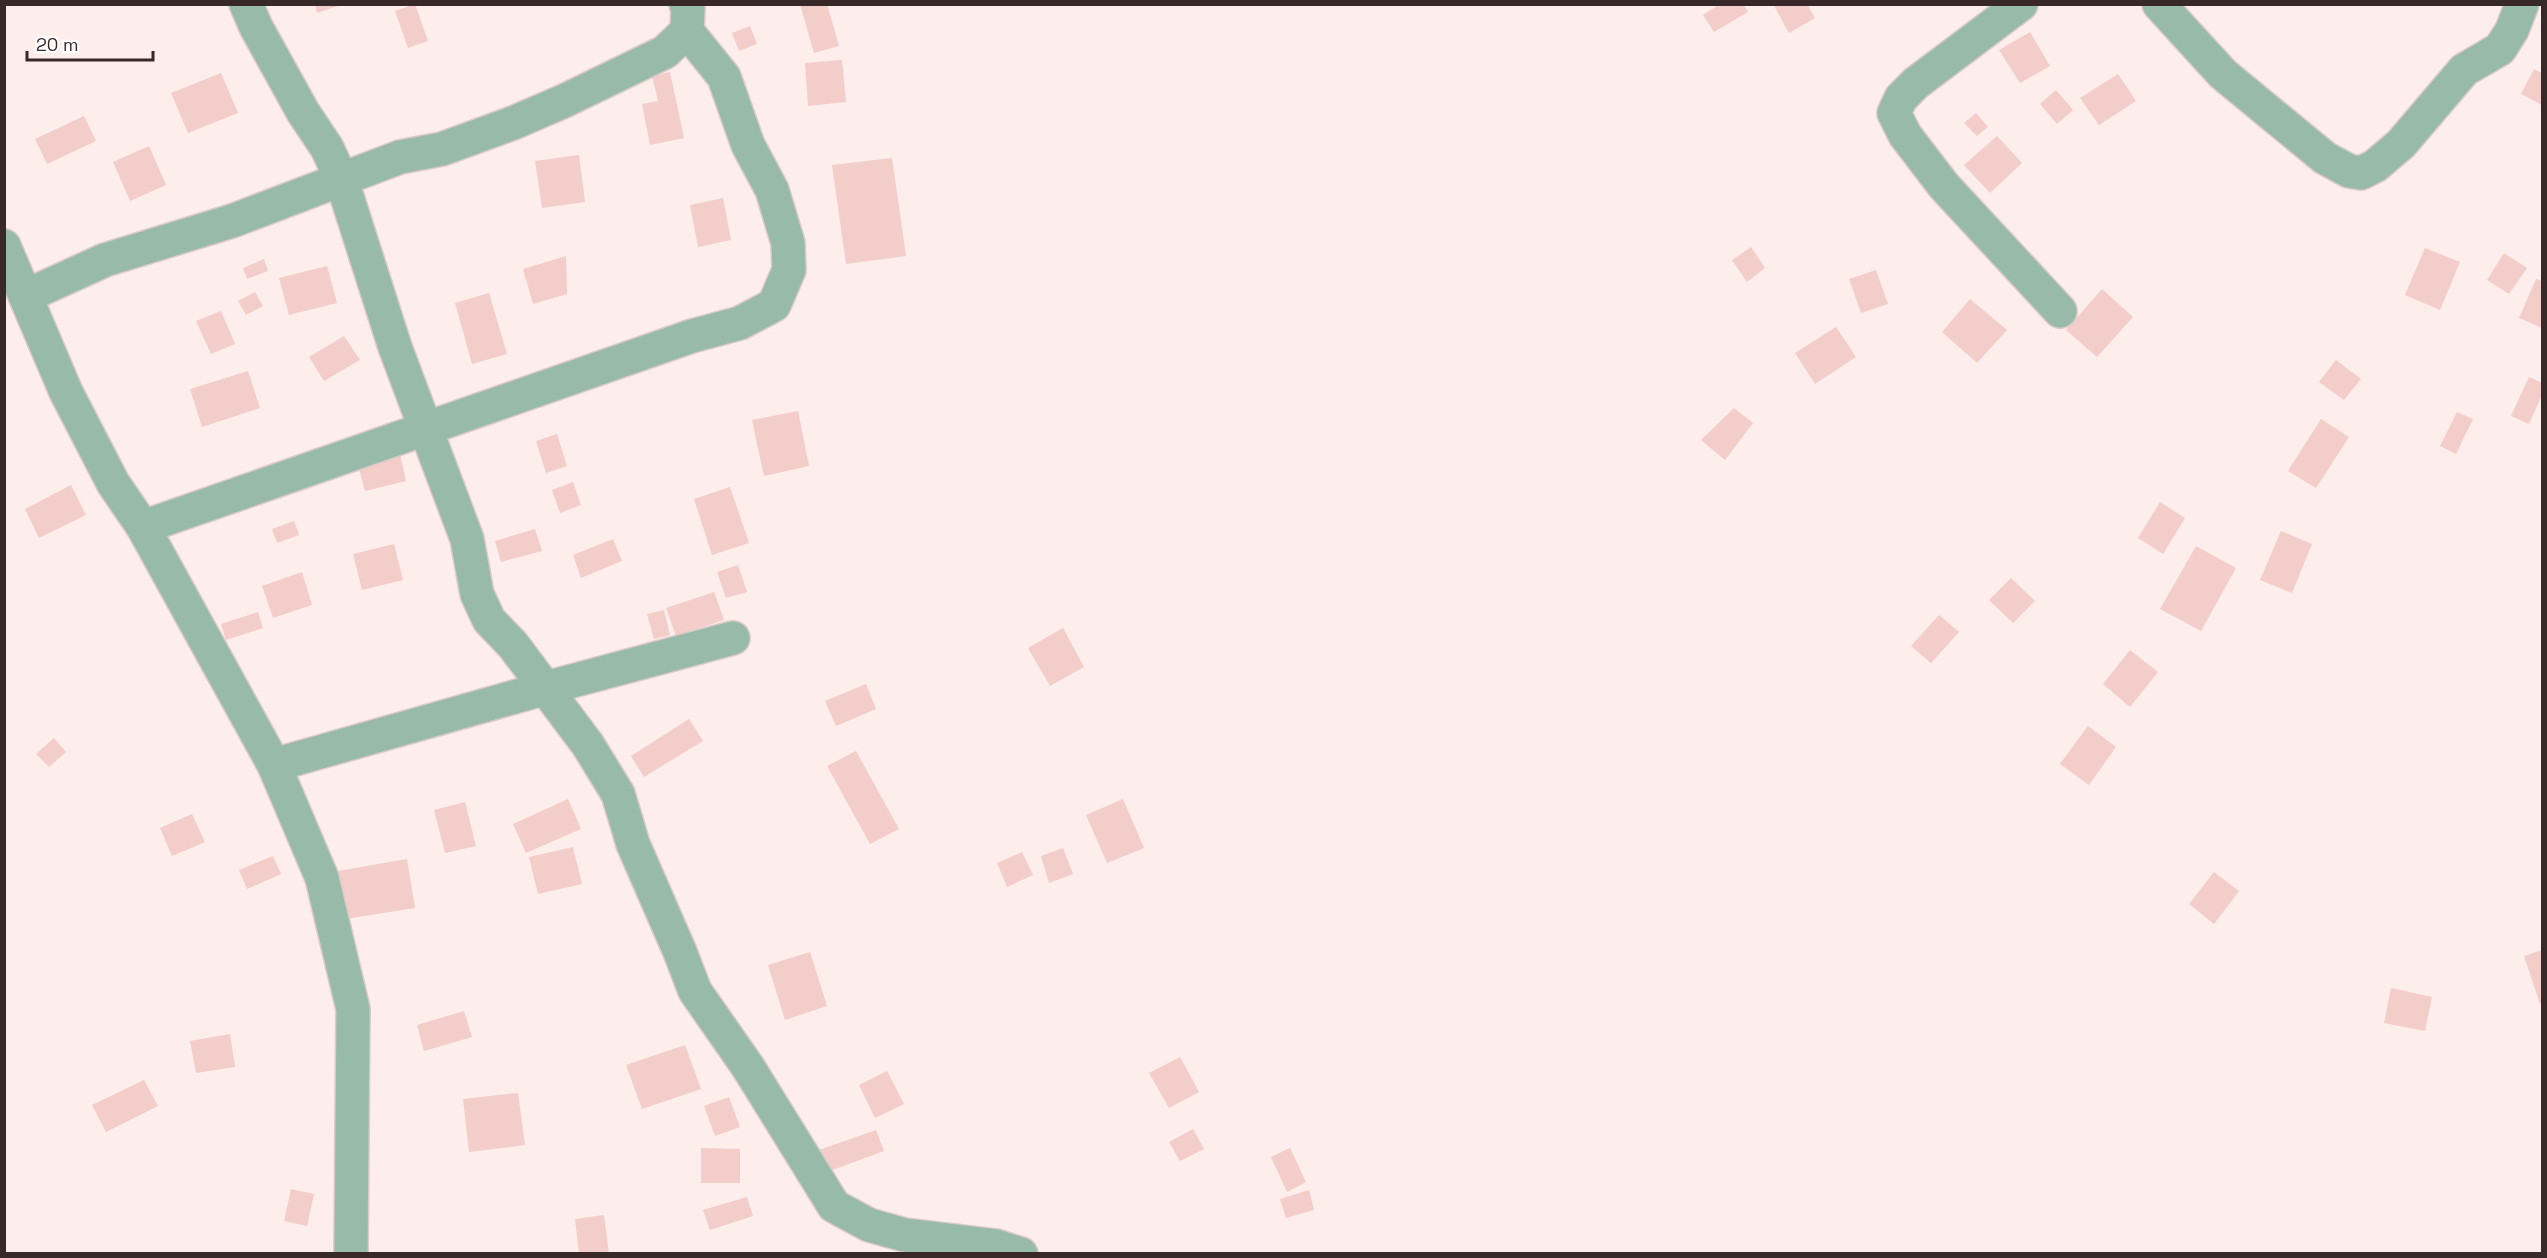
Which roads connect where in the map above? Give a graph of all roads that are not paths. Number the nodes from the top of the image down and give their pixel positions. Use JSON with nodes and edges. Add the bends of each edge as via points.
{"nodes":[{"id":1,"x":246,"y":4,"type":"edge"},
{"id":2,"x":2021,"y":4,"type":"edge"},
{"id":3,"x":2159,"y":4,"type":"edge"},
{"id":4,"x":2522,"y":4,"type":"edge"},
{"id":5,"x":686,"y":18,"type":"edge"},
{"id":6,"x":341,"y":178,"type":"junction"},
{"id":7,"x":4,"y":246,"type":"edge"},
{"id":8,"x":26,"y":296,"type":"junction"},
{"id":9,"x":2060,"y":311,"type":"dead end"},
{"id":10,"x":426,"y":430,"type":"junction"},
{"id":11,"x":143,"y":527,"type":"junction"},
{"id":12,"x":733,"y":638,"type":"dead end"},
{"id":13,"x":546,"y":688,"type":"junction"},
{"id":14,"x":274,"y":765,"type":"junction"},
{"id":15,"x":351,"y":1254,"type":"edge"},
{"id":16,"x":1021,"y":1254,"type":"edge"}],
"edges":[{"from":1,"to":6,"type":"street"},
{"from":2,"to":9,"type":"street","via":[[1916,83],[1901,98],[1894,113],[1905,135],[1944,186]]},
{"from":3,"to":4,"type":"street","via":[[2223,74],[2325,158],[2361,173],[2401,144],[2464,70],[2500,49]]},
{"from":5,"to":6,"type":"street","via":[[666,52],[544,110],[442,149],[400,157]]},
{"from":5,"to":10,"type":"street","via":[[724,77],[748,145],[772,190],[788,243],[789,270],[774,305],[740,323],[692,336]]},
{"from":6,"to":8,"type":"street","via":[[232,221],[105,260]]},
{"from":6,"to":10,"type":"street"},
{"from":7,"to":8,"type":"street"},
{"from":8,"to":11,"type":"street","via":[[66,392],[113,483]]},
{"from":10,"to":11,"type":"street"},
{"from":10,"to":13,"type":"street","via":[[466,539],[477,594],[489,620]]},
{"from":11,"to":14,"type":"street"},
{"from":12,"to":13,"type":"street"},
{"from":13,"to":14,"type":"street"},
{"from":13,"to":16,"type":"street","via":[[618,794],[633,844],[694,991],[748,1067],[834,1206],[868,1225],[905,1235],[996,1246]]},
{"from":14,"to":15,"type":"street","via":[[322,878],[353,1009]]}]}
